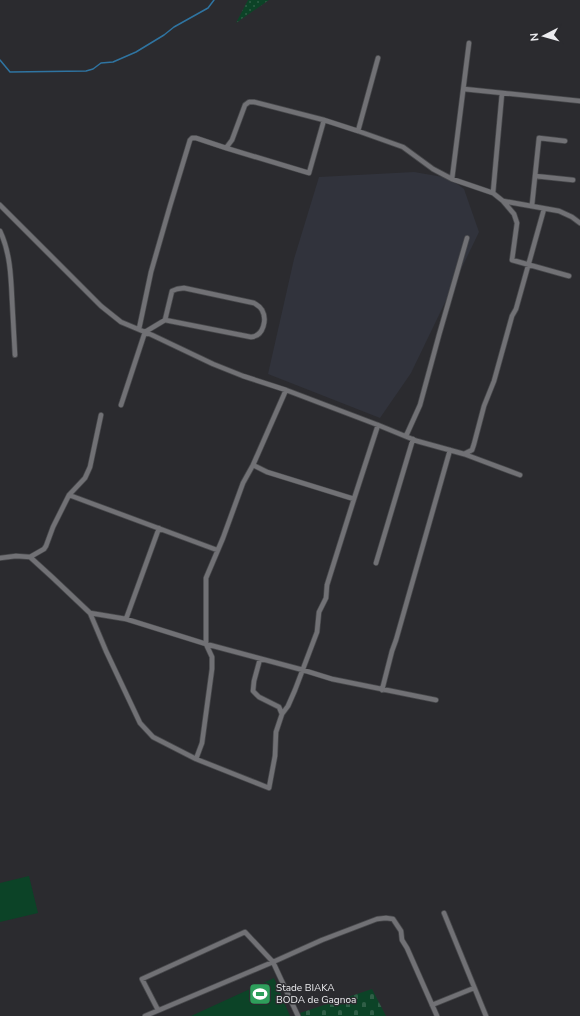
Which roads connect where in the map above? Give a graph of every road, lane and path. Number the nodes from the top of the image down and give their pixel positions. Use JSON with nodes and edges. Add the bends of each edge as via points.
{"nodes":[{"id":1,"x":469,"y":43,"type":"dead end"},
{"id":2,"x":378,"y":58,"type":"dead end"},
{"id":3,"x":464,"y":89,"type":"junction"},
{"id":4,"x":502,"y":93,"type":"junction"},
{"id":5,"x":580,"y":100,"type":"edge"},
{"id":6,"x":324,"y":120,"type":"junction"},
{"id":7,"x":358,"y":131,"type":"junction"},
{"id":8,"x":565,"y":141,"type":"dead end"},
{"id":9,"x":226,"y":148,"type":"junction"},
{"id":10,"x":535,"y":176,"type":"junction"},
{"id":11,"x":452,"y":179,"type":"junction"},
{"id":12,"x":573,"y":180,"type":"dead end"},
{"id":13,"x":493,"y":193,"type":"junction"},
{"id":14,"x":503,"y":200,"type":"junction"},
{"id":15,"x":0,"y":205,"type":"edge"},
{"id":16,"x":532,"y":206,"type":"junction"},
{"id":17,"x":544,"y":209,"type":"junction"},
{"id":18,"x":580,"y":223,"type":"edge"},
{"id":19,"x":0,"y":231,"type":"edge"},
{"id":20,"x":467,"y":238,"type":"dead end"},
{"id":21,"x":529,"y":265,"type":"junction"},
{"id":22,"x":569,"y":276,"type":"dead end"},
{"id":23,"x":165,"y":320,"type":"junction"},
{"id":24,"x":139,"y":329,"type":"junction"},
{"id":25,"x":145,"y":332,"type":"junction"},
{"id":26,"x":15,"y":355,"type":"dead end"},
{"id":27,"x":286,"y":390,"type":"junction"},
{"id":28,"x":120,"y":405,"type":"dead end"},
{"id":29,"x":101,"y":415,"type":"dead end"},
{"id":30,"x":378,"y":425,"type":"junction"},
{"id":31,"x":406,"y":436,"type":"junction"},
{"id":32,"x":413,"y":439,"type":"junction"},
{"id":33,"x":450,"y":450,"type":"junction"},
{"id":34,"x":464,"y":454,"type":"junction"},
{"id":35,"x":253,"y":465,"type":"junction"},
{"id":36,"x":520,"y":475,"type":"dead end"},
{"id":37,"x":68,"y":495,"type":"junction"},
{"id":38,"x":354,"y":499,"type":"junction"},
{"id":39,"x":158,"y":528,"type":"junction"},
{"id":40,"x":217,"y":550,"type":"junction"},
{"id":41,"x":30,"y":557,"type":"junction"},
{"id":42,"x":0,"y":558,"type":"edge"},
{"id":43,"x":376,"y":563,"type":"dead end"},
{"id":44,"x":90,"y":613,"type":"junction"},
{"id":45,"x":126,"y":619,"type":"junction"},
{"id":46,"x":206,"y":644,"type":"junction"},
{"id":47,"x":260,"y":659,"type":"junction"},
{"id":48,"x":303,"y":670,"type":"junction"},
{"id":49,"x":382,"y":690,"type":"junction"},
{"id":50,"x":436,"y":700,"type":"dead end"},
{"id":51,"x":282,"y":714,"type":"junction"},
{"id":52,"x":196,"y":759,"type":"junction"},
{"id":53,"x":444,"y":913,"type":"dead end"},
{"id":54,"x":273,"y":962,"type":"junction"},
{"id":55,"x":474,"y":988,"type":"junction"},
{"id":56,"x":432,"y":1005,"type":"junction"},
{"id":57,"x":158,"y":1010,"type":"junction"},
{"id":58,"x":145,"y":1016,"type":"edge"},
{"id":59,"x":298,"y":1016,"type":"edge"},
{"id":60,"x":436,"y":1016,"type":"edge"},
{"id":61,"x":486,"y":1016,"type":"edge"}],
"edges":[{"from":1,"to":3,"type":"street"},
{"from":2,"to":7,"type":"street"},
{"from":3,"to":4,"type":"street"},
{"from":3,"to":11,"type":"street"},
{"from":4,"to":5,"type":"street"},
{"from":4,"to":13,"type":"street"},
{"from":6,"to":7,"type":"street"},
{"from":6,"to":9,"type":"street","via":[[249,102],[245,105],[232,140]]},
{"from":6,"to":9,"type":"street","via":[[309,173]]},
{"from":7,"to":11,"type":"street","via":[[403,147],[433,169]]},
{"from":8,"to":10,"type":"street","via":[[539,138]]},
{"from":9,"to":24,"type":"street","via":[[196,138],[190,140],[151,272]]},
{"from":10,"to":12,"type":"street"},
{"from":10,"to":16,"type":"street"},
{"from":11,"to":13,"type":"street"},
{"from":13,"to":14,"type":"street"},
{"from":14,"to":16,"type":"street"},
{"from":14,"to":21,"type":"street","via":[[514,214],[517,223],[512,260]]},
{"from":15,"to":24,"type":"street","via":[[101,306],[121,322]]},
{"from":16,"to":17,"type":"street"},
{"from":17,"to":18,"type":"street","via":[[572,216]]},
{"from":17,"to":21,"type":"street"},
{"from":19,"to":26,"type":"street","via":[[8,258],[11,281]]},
{"from":20,"to":31,"type":"street","via":[[420,405]]},
{"from":21,"to":22,"type":"street"},
{"from":21,"to":34,"type":"street","via":[[472,450]]},
{"from":23,"to":23,"type":"street","via":[[172,291],[177,288],[254,303],[264,315],[261,332],[252,337]]},
{"from":23,"to":25,"type":"street"},
{"from":24,"to":25,"type":"street"},
{"from":25,"to":27,"type":"street","via":[[213,364]]},
{"from":25,"to":28,"type":"street"},
{"from":27,"to":30,"type":"street"},
{"from":27,"to":35,"type":"street"},
{"from":29,"to":37,"type":"street","via":[[90,467],[85,478]]},
{"from":30,"to":31,"type":"street"},
{"from":30,"to":38,"type":"street"},
{"from":31,"to":32,"type":"street"},
{"from":32,"to":33,"type":"street"},
{"from":32,"to":43,"type":"street"},
{"from":33,"to":34,"type":"street"},
{"from":33,"to":49,"type":"street"},
{"from":34,"to":36,"type":"street"},
{"from":35,"to":38,"type":"street","via":[[267,472]]},
{"from":35,"to":40,"type":"street","via":[[243,483]]},
{"from":37,"to":39,"type":"street"},
{"from":37,"to":41,"type":"street","via":[[46,546]]},
{"from":38,"to":48,"type":"street","via":[[327,586],[317,632]]},
{"from":39,"to":40,"type":"street"},
{"from":39,"to":45,"type":"street"},
{"from":40,"to":46,"type":"street","via":[[206,578]]},
{"from":41,"to":42,"type":"street"},
{"from":41,"to":44,"type":"street"},
{"from":44,"to":45,"type":"street"},
{"from":44,"to":52,"type":"street","via":[[140,723],[153,737]]},
{"from":45,"to":46,"type":"street"},
{"from":46,"to":47,"type":"street"},
{"from":46,"to":52,"type":"street","via":[[212,657],[212,669],[202,743]]},
{"from":47,"to":48,"type":"street"},
{"from":47,"to":51,"type":"street","via":[[253,691],[279,707]]},
{"from":48,"to":49,"type":"street"},
{"from":48,"to":51,"type":"street"},
{"from":49,"to":50,"type":"street"},
{"from":51,"to":52,"type":"street","via":[[276,732],[269,788]]},
{"from":53,"to":55,"type":"street"},
{"from":54,"to":56,"type":"street","via":[[377,918],[393,919],[401,931],[402,940]]},
{"from":54,"to":57,"type":"street"},
{"from":54,"to":57,"type":"street","via":[[246,932],[142,979]]},
{"from":54,"to":59,"type":"street"},
{"from":55,"to":56,"type":"street"},
{"from":55,"to":61,"type":"street"},
{"from":56,"to":60,"type":"street"},
{"from":57,"to":58,"type":"street"}]}
